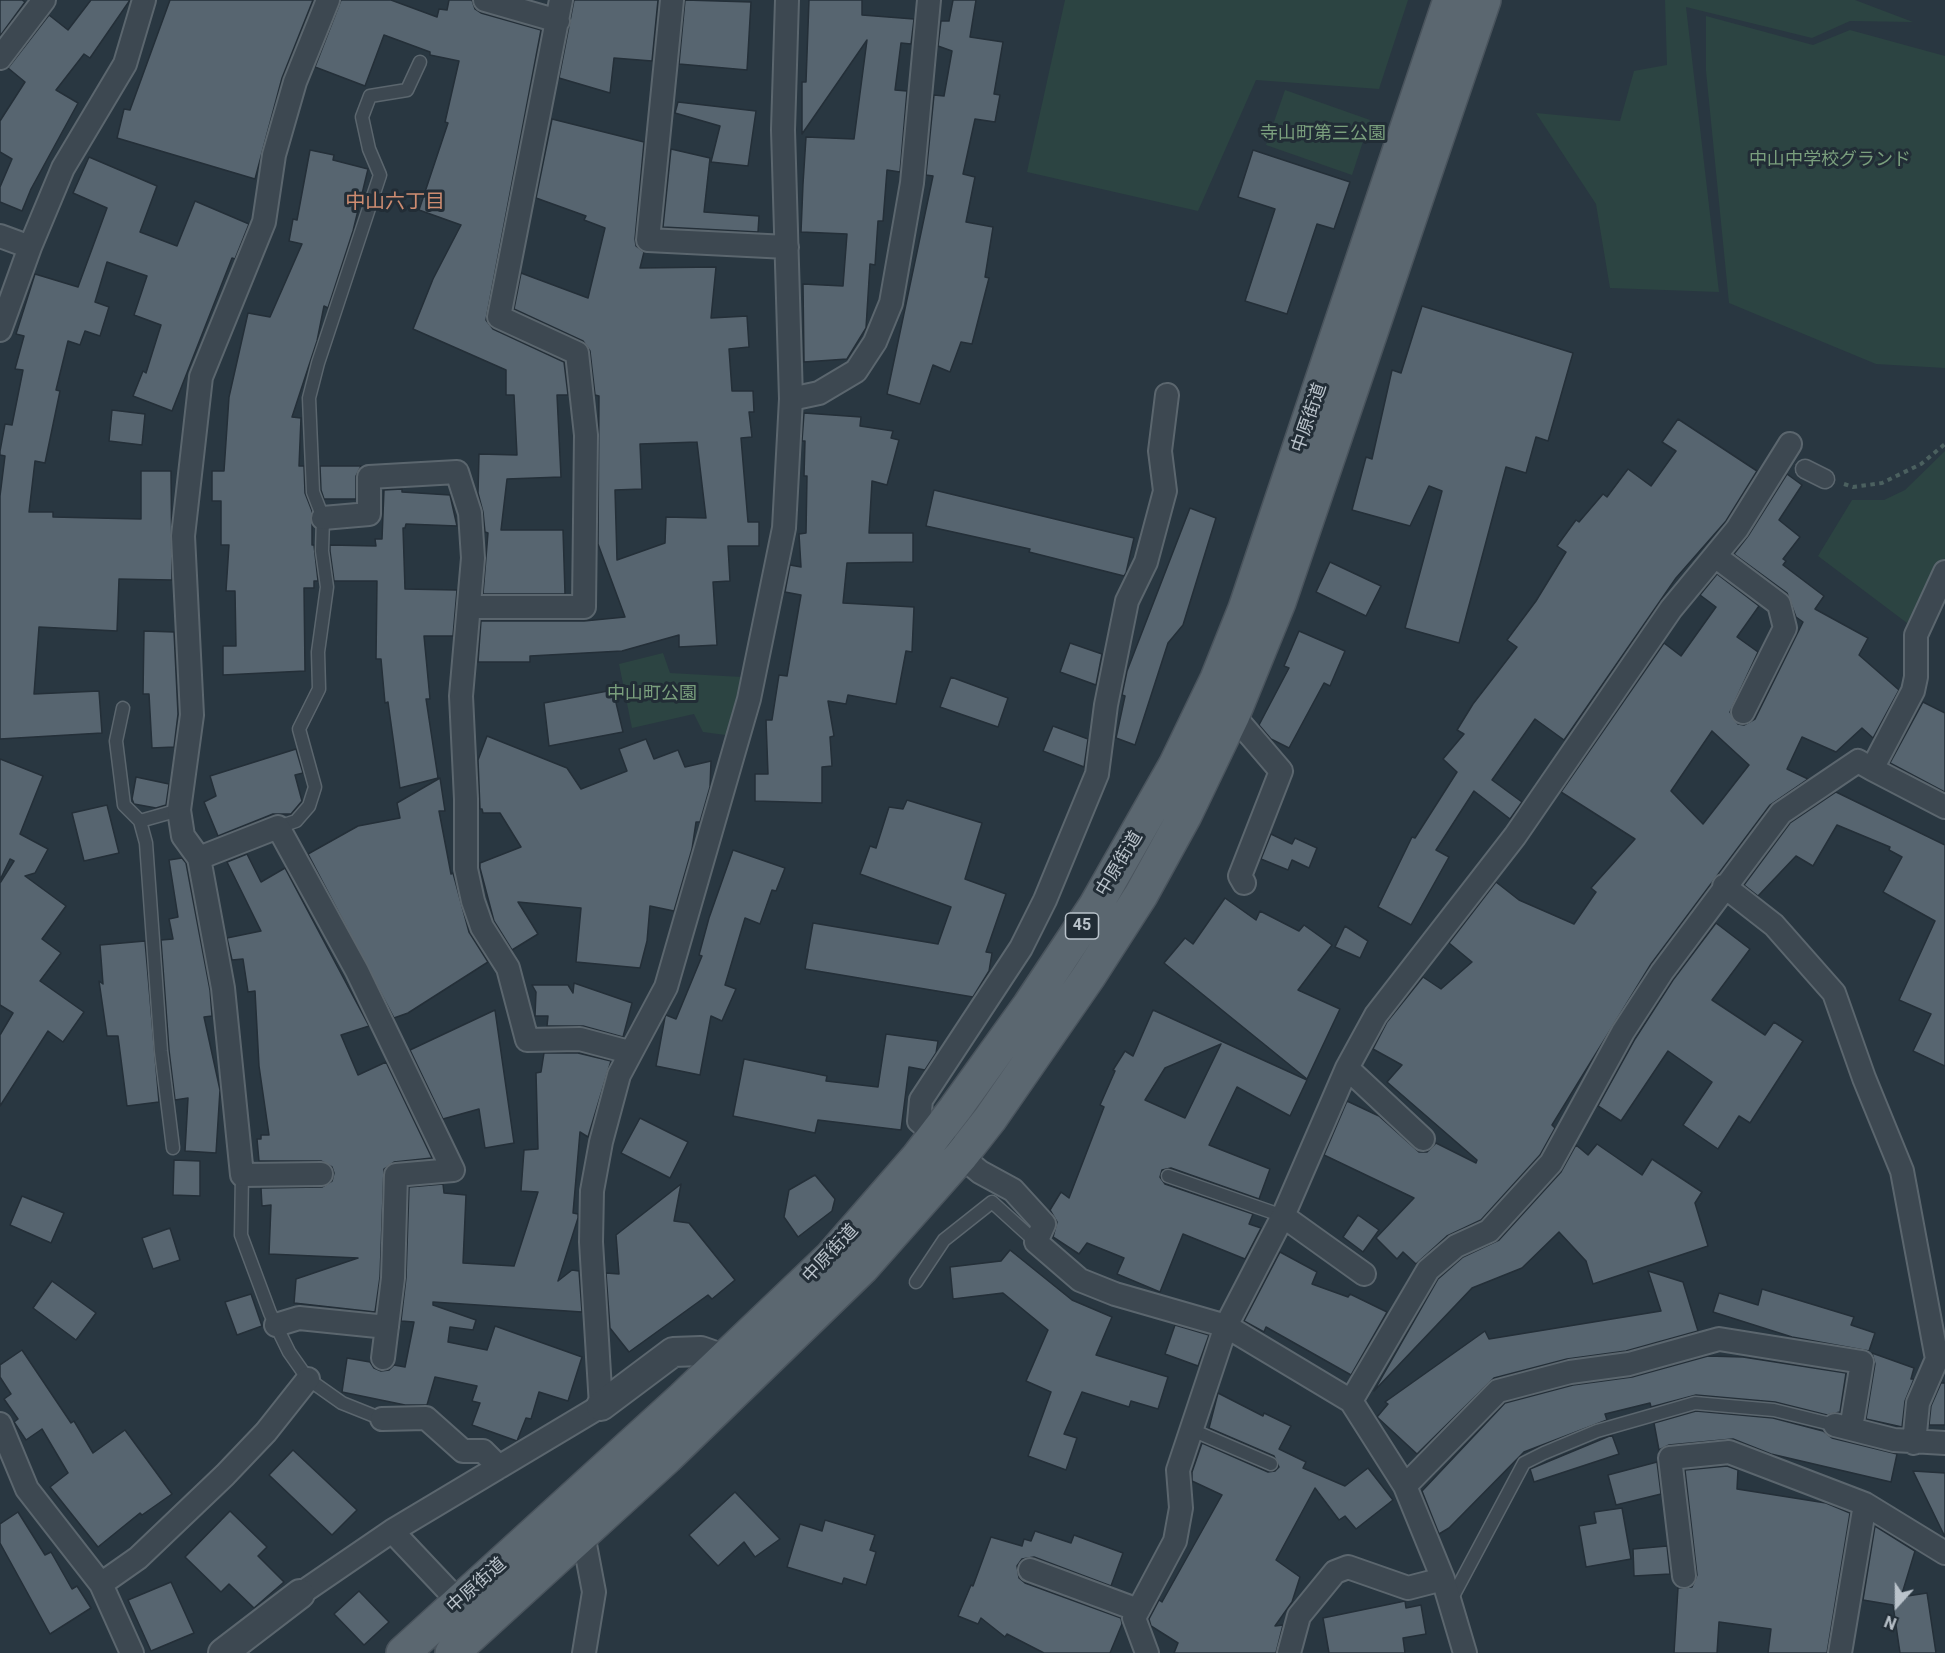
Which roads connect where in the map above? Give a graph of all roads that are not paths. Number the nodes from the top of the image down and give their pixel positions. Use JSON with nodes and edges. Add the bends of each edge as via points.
{"nodes":[{"id":1,"x":44,"y":0,"type":"edge"},
{"id":2,"x":144,"y":0,"type":"edge"},
{"id":3,"x":328,"y":0,"type":"edge"},
{"id":4,"x":485,"y":0,"type":"edge"},
{"id":5,"x":672,"y":0,"type":"edge"},
{"id":6,"x":787,"y":0,"type":"edge"},
{"id":7,"x":928,"y":0,"type":"edge"},
{"id":8,"x":1450,"y":0,"type":"edge"},
{"id":9,"x":1484,"y":0,"type":"edge"},
{"id":10,"x":560,"y":10,"type":"edge"},
{"id":11,"x":0,"y":58,"type":"edge"},
{"id":12,"x":420,"y":62,"type":"dead end"},
{"id":13,"x":0,"y":236,"type":"edge"},
{"id":14,"x":30,"y":247,"type":"junction"},
{"id":15,"x":787,"y":247,"type":"junction"},
{"id":16,"x":0,"y":330,"type":"edge"},
{"id":17,"x":1167,"y":395,"type":"dead end"},
{"id":18,"x":791,"y":399,"type":"junction"},
{"id":19,"x":1794,"y":459,"type":"joint"},
{"id":20,"x":1825,"y":479,"type":"road end"},
{"id":21,"x":323,"y":518,"type":"junction"},
{"id":22,"x":1715,"y":556,"type":"junction"},
{"id":23,"x":1945,"y":572,"type":"edge"},
{"id":24,"x":469,"y":608,"type":"junction"},
{"id":25,"x":123,"y":708,"type":"dead end"},
{"id":26,"x":1743,"y":712,"type":"dead end"},
{"id":27,"x":1233,"y":715,"type":"junction"},
{"id":28,"x":1872,"y":769,"type":"junction"},
{"id":29,"x":1945,"y":807,"type":"edge"},
{"id":30,"x":179,"y":810,"type":"junction"},
{"id":31,"x":140,"y":821,"type":"junction"},
{"id":32,"x":278,"y":827,"type":"junction"},
{"id":33,"x":199,"y":858,"type":"junction"},
{"id":34,"x":1244,"y":884,"type":"dead end"},
{"id":35,"x":1724,"y":886,"type":"junction"},
{"id":36,"x":629,"y":1052,"type":"junction"},
{"id":37,"x":1347,"y":1068,"type":"junction"},
{"id":38,"x":935,"y":1134,"type":"junction"},
{"id":39,"x":1423,"y":1139,"type":"dead end"},
{"id":40,"x":173,"y":1148,"type":"dead end"},
{"id":41,"x":961,"y":1156,"type":"junction"},
{"id":42,"x":321,"y":1174,"type":"dead end"},
{"id":43,"x":242,"y":1175,"type":"junction"},
{"id":44,"x":1168,"y":1176,"type":"dead end"},
{"id":45,"x":1282,"y":1216,"type":"junction"},
{"id":46,"x":1036,"y":1242,"type":"junction"},
{"id":47,"x":1364,"y":1274,"type":"dead end"},
{"id":48,"x":916,"y":1282,"type":"dead end"},
{"id":49,"x":276,"y":1325,"type":"junction"},
{"id":50,"x":1226,"y":1326,"type":"junction"},
{"id":51,"x":387,"y":1327,"type":"junction"},
{"id":52,"x":383,"y":1358,"type":"dead end"},
{"id":53,"x":724,"y":1359,"type":"junction"},
{"id":54,"x":309,"y":1379,"type":"junction"},
{"id":55,"x":747,"y":1381,"type":"junction"},
{"id":56,"x":1351,"y":1401,"type":"junction"},
{"id":57,"x":601,"y":1406,"type":"junction"},
{"id":58,"x":382,"y":1419,"type":"joint"},
{"id":59,"x":1844,"y":1421,"type":"junction"},
{"id":60,"x":0,"y":1424,"type":"edge"},
{"id":61,"x":1192,"y":1430,"type":"junction"},
{"id":62,"x":1914,"y":1443,"type":"junction"},
{"id":63,"x":1945,"y":1443,"type":"edge"},
{"id":64,"x":1271,"y":1464,"type":"dead end"},
{"id":65,"x":499,"y":1467,"type":"junction"},
{"id":66,"x":1405,"y":1486,"type":"junction"},
{"id":67,"x":1865,"y":1504,"type":"junction"},
{"id":68,"x":392,"y":1531,"type":"junction"},
{"id":69,"x":583,"y":1534,"type":"junction"},
{"id":70,"x":1944,"y":1559,"type":"edge"},
{"id":71,"x":1030,"y":1570,"type":"dead end"},
{"id":72,"x":1684,"y":1576,"type":"dead end"},
{"id":73,"x":1443,"y":1579,"type":"junction"},
{"id":74,"x":101,"y":1584,"type":"junction"},
{"id":75,"x":300,"y":1594,"type":"joint"},
{"id":76,"x":459,"y":1602,"type":"junction"},
{"id":77,"x":1449,"y":1604,"type":"junction"},
{"id":78,"x":1138,"y":1610,"type":"junction"},
{"id":79,"x":132,"y":1653,"type":"edge"},
{"id":80,"x":223,"y":1653,"type":"edge"},
{"id":81,"x":403,"y":1653,"type":"edge"},
{"id":82,"x":452,"y":1653,"type":"edge"},
{"id":83,"x":584,"y":1653,"type":"edge"},
{"id":84,"x":1147,"y":1653,"type":"edge"},
{"id":85,"x":1289,"y":1653,"type":"edge"},
{"id":86,"x":1465,"y":1653,"type":"edge"},
{"id":87,"x":1840,"y":1653,"type":"edge"}],
"edges":[{"from":1,"to":11,"type":"street"},
{"from":2,"to":14,"type":"street","via":[[125,64],[63,168]]},
{"from":3,"to":30,"type":"street","via":[[295,82],[274,155],[264,222],[201,377],[183,536],[192,715]]},
{"from":4,"to":10,"type":"street"},
{"from":5,"to":15,"type":"street","via":[[648,240]]},
{"from":6,"to":15,"type":"street","via":[[783,130]]},
{"from":7,"to":18,"type":"street","via":[[912,183],[891,303],[875,342],[856,371],[819,393]]},
{"from":8,"to":38,"type":"main road","name":"中原街道","number":"45","via":[[1245,609],[1217,679],[1170,776],[1096,905],[1029,1006]]},
{"from":9,"to":27,"type":"main road","name":"中原街道","number":"45","via":[[1279,602]]},
{"from":10,"to":24,"type":"street","via":[[499,317],[577,353],[586,435],[584,607]]},
{"from":12,"to":21,"type":"lane","via":[[407,90],[370,96],[362,117],[380,175],[309,398],[313,492]]},
{"from":13,"to":14,"type":"street"},
{"from":14,"to":16,"type":"street"},
{"from":15,"to":18,"type":"street"},
{"from":17,"to":38,"type":"street","via":[[1160,451],[1165,491],[1146,562],[1127,601],[1097,774],[1021,948],[921,1100],[919,1121]]},
{"from":18,"to":36,"type":"street","via":[[784,528],[749,699],[666,987]]},
{"from":19,"to":20,"type":"street"},
{"from":19,"to":22,"type":"street"},
{"from":21,"to":24,"type":"street","via":[[369,514],[369,477],[457,472],[470,513],[473,558]]},
{"from":21,"to":32,"type":"lane","via":[[327,587],[318,652],[319,689],[299,729],[315,786],[309,806],[296,821]]},
{"from":22,"to":26,"type":"street","via":[[1779,604],[1785,628]]},
{"from":22,"to":37,"type":"street","via":[[1671,609],[1515,836],[1376,1015]]},
{"from":23,"to":28,"type":"street","via":[[1916,635],[1913,691]]},
{"from":24,"to":36,"type":"street","via":[[461,696],[466,869],[482,927],[508,968],[526,1040],[580,1039]]},
{"from":25,"to":31,"type":"lane","via":[[116,741],[124,805]]},
{"from":27,"to":34,"type":"street","via":[[1281,771],[1240,876]]},
{"from":27,"to":41,"type":"main road","name":"中原街道","number":"45","via":[[1141,895],[1089,976]]},
{"from":28,"to":29,"type":"street"},
{"from":28,"to":35,"type":"street","via":[[1858,761],[1781,813]]},
{"from":30,"to":31,"type":"lane"},
{"from":30,"to":33,"type":"street","via":[[183,836]]},
{"from":31,"to":40,"type":"lane","via":[[146,843],[161,1051]]},
{"from":32,"to":33,"type":"street"},
{"from":32,"to":51,"type":"street","via":[[357,971],[453,1170],[396,1175],[393,1278]]},
{"from":33,"to":43,"type":"street","via":[[223,988]]},
{"from":35,"to":56,"type":"street","via":[[1623,1032],[1551,1163],[1488,1231],[1456,1246],[1428,1270]]},
{"from":35,"to":62,"type":"street","via":[[1774,925],[1834,993],[1902,1171],[1937,1359],[1918,1403]]},
{"from":36,"to":57,"type":"street","via":[[601,1142],[592,1191],[593,1299]]},
{"from":37,"to":39,"type":"street"},
{"from":37,"to":45,"type":"street"},
{"from":38,"to":41,"type":"street"},
{"from":38,"to":53,"type":"main road","name":"中原街道","number":"45","via":[[831,1257]]},
{"from":41,"to":46,"type":"street","via":[[1013,1190],[1044,1224]]},
{"from":41,"to":55,"type":"main road","name":"中原街道","number":"45","via":[[862,1268]]},
{"from":42,"to":43,"type":"street"},
{"from":43,"to":49,"type":"lane","via":[[241,1235]]},
{"from":44,"to":45,"type":"lane"},
{"from":45,"to":47,"type":"street"},
{"from":45,"to":50,"type":"street"},
{"from":46,"to":48,"type":"lane","via":[[992,1202],[944,1240]]},
{"from":46,"to":50,"type":"street","via":[[1080,1281]]},
{"from":49,"to":51,"type":"street","via":[[299,1318]]},
{"from":49,"to":54,"type":"lane"},
{"from":50,"to":56,"type":"street"},
{"from":50,"to":61,"type":"street"},
{"from":51,"to":52,"type":"street"},
{"from":53,"to":55,"type":"street"},
{"from":53,"to":57,"type":"street","via":[[701,1351],[673,1352]]},
{"from":53,"to":76,"type":"main road","name":"中原街道","number":"45"},
{"from":54,"to":58,"type":"lane","via":[[342,1403]]},
{"from":54,"to":74,"type":"street","via":[[225,1475],[138,1558]]},
{"from":55,"to":69,"type":"main road","name":"中原街道","number":"45"},
{"from":56,"to":66,"type":"street"},
{"from":57,"to":65,"type":"street"},
{"from":58,"to":65,"type":"street","via":[[426,1418],[463,1451],[483,1452]]},
{"from":59,"to":62,"type":"street"},
{"from":59,"to":66,"type":"street","via":[[1862,1362],[1719,1340],[1629,1364],[1570,1372],[1498,1391]]},
{"from":59,"to":77,"type":"lane","via":[[1695,1402],[1597,1431],[1544,1453],[1524,1463]]},
{"from":60,"to":74,"type":"street","via":[[27,1489]]},
{"from":61,"to":64,"type":"lane"},
{"from":61,"to":78,"type":"street","via":[[1178,1470],[1181,1508],[1175,1541]]},
{"from":62,"to":63,"type":"street"},
{"from":65,"to":68,"type":"street"},
{"from":66,"to":73,"type":"street"},
{"from":67,"to":70,"type":"street"},
{"from":67,"to":72,"type":"street","via":[[1729,1452],[1670,1458]]},
{"from":67,"to":87,"type":"street"},
{"from":68,"to":75,"type":"street"},
{"from":68,"to":76,"type":"street"},
{"from":69,"to":82,"type":"main road","name":"中原街道","number":"45"},
{"from":69,"to":83,"type":"street","via":[[594,1592]]},
{"from":71,"to":78,"type":"street"},
{"from":73,"to":77,"type":"street"},
{"from":73,"to":85,"type":"street","via":[[1408,1588],[1348,1567],[1335,1572],[1299,1616]]},
{"from":74,"to":79,"type":"street"},
{"from":75,"to":80,"type":"street"},
{"from":76,"to":81,"type":"main road","name":"中原街道","number":"45"},
{"from":77,"to":86,"type":"street"},
{"from":78,"to":84,"type":"street","via":[[1134,1618]]}]}
